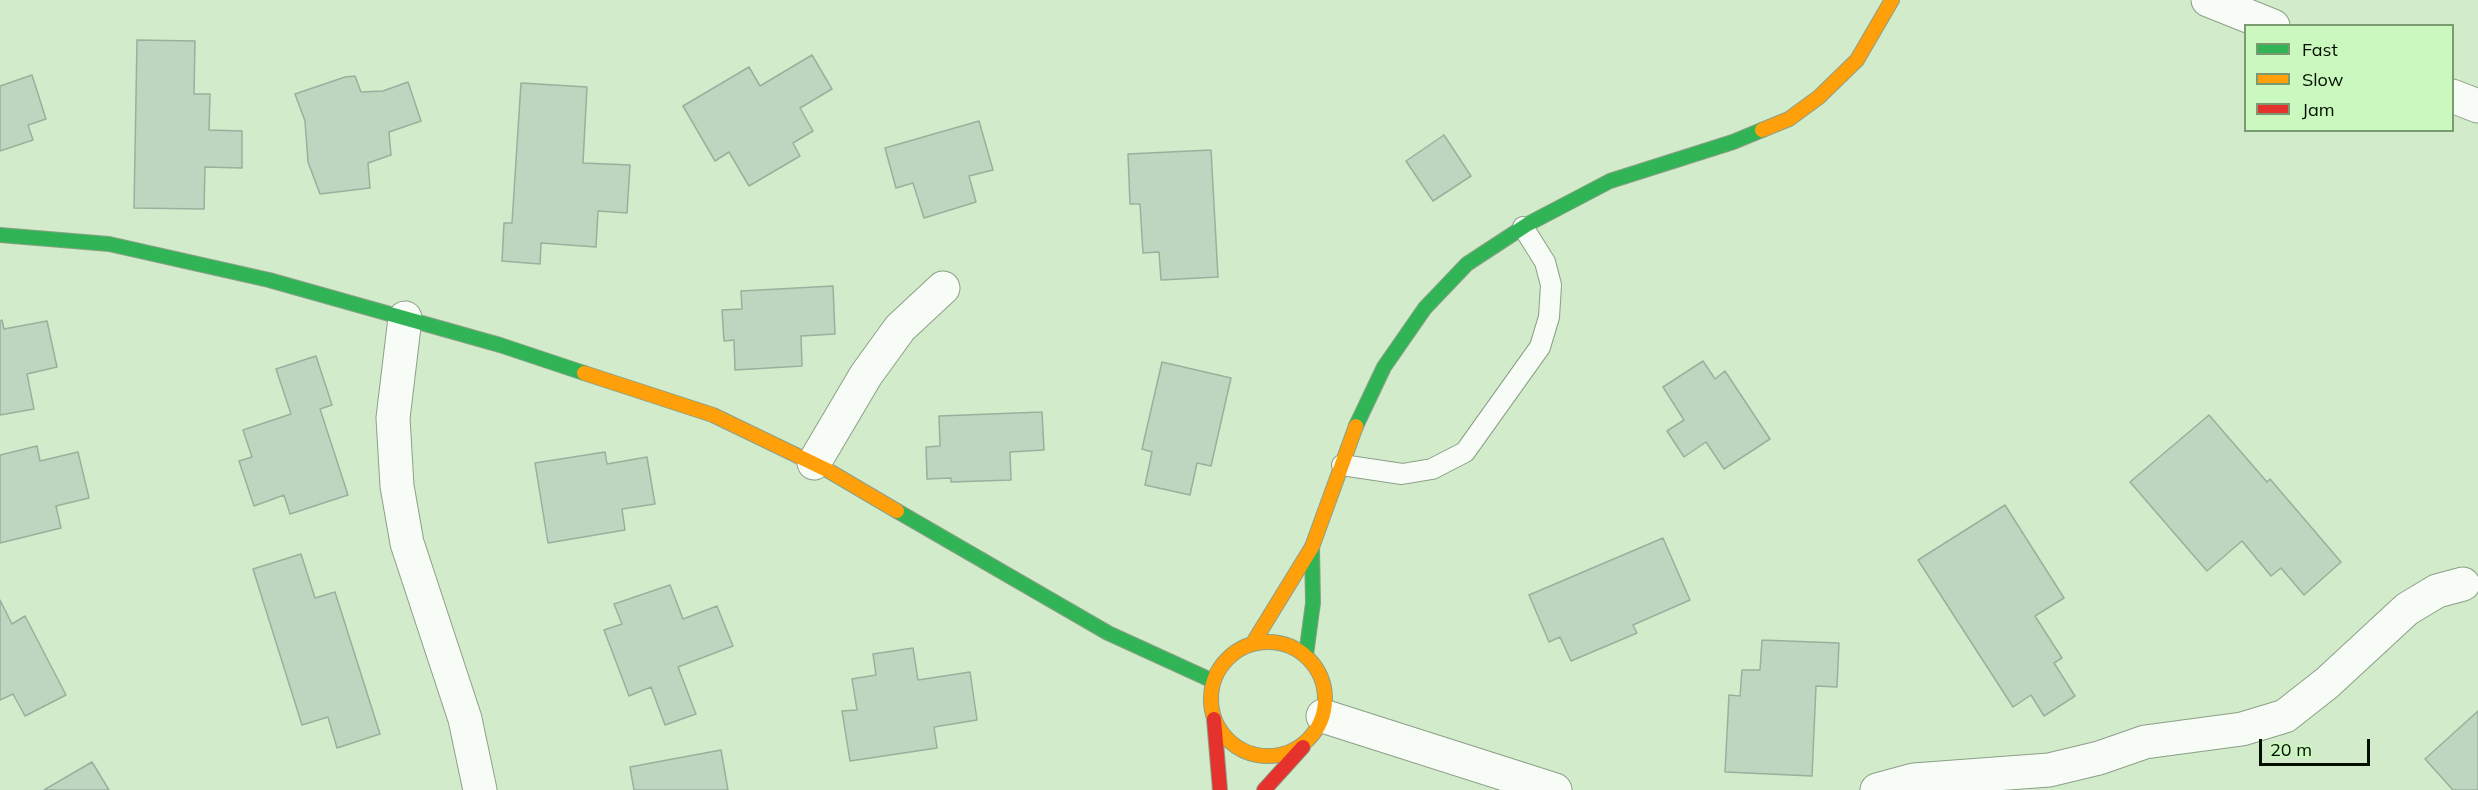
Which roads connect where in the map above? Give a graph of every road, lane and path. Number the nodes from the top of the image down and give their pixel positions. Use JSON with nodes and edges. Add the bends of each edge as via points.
{"nodes":[{"id":1,"x":1892,"y":0,"type":"edge"},
{"id":2,"x":2208,"y":0,"type":"edge"},
{"id":3,"x":2268,"y":24,"type":"edge"},
{"id":4,"x":2454,"y":97,"type":"edge"},
{"id":5,"x":2478,"y":106,"type":"edge"},
{"id":6,"x":1523,"y":227,"type":"junction"},
{"id":7,"x":0,"y":235,"type":"edge"},
{"id":8,"x":943,"y":288,"type":"dead end"},
{"id":9,"x":405,"y":318,"type":"junction"},
{"id":10,"x":814,"y":463,"type":"junction"},
{"id":11,"x":1342,"y":465,"type":"junction"},
{"id":12,"x":1312,"y":547,"type":"junction"},
{"id":13,"x":2463,"y":584,"type":"dead end"},
{"id":14,"x":1253,"y":643,"type":"junction"},
{"id":15,"x":1306,"y":655,"type":"junction"},
{"id":16,"x":1213,"y":681,"type":"junction"},
{"id":17,"x":1214,"y":719,"type":"junction"},
{"id":18,"x":1316,"y":728,"type":"junction"},
{"id":19,"x":480,"y":790,"type":"edge"},
{"id":20,"x":1220,"y":790,"type":"edge"},
{"id":21,"x":1264,"y":790,"type":"edge"},
{"id":22,"x":1555,"y":790,"type":"edge"},
{"id":23,"x":1877,"y":790,"type":"edge"}],
"edges":[{"from":1,"to":6,"type":"street","via":[[1857,60],[1819,97],[1789,119],[1733,142],[1611,181]]},
{"from":2,"to":3,"type":"street"},
{"from":4,"to":5,"type":"street"},
{"from":6,"to":11,"type":"street","via":[[1467,264],[1425,308],[1384,368]]},
{"from":6,"to":11,"type":"lane","via":[[1545,262],[1551,285],[1549,316],[1540,347],[1465,452],[1432,469],[1402,474]]},
{"from":7,"to":9,"type":"street","via":[[109,244],[269,280]]},
{"from":8,"to":10,"type":"street","via":[[900,328],[866,375]]},
{"from":9,"to":10,"type":"street","via":[[713,415]]},
{"from":9,"to":19,"type":"street","via":[[393,418],[397,486],[407,543],[465,719]]},
{"from":10,"to":16,"type":"street","via":[[1108,633]]},
{"from":11,"to":12,"type":"street"},
{"from":12,"to":14,"type":"street"},
{"from":12,"to":15,"type":"street","via":[[1313,603]]},
{"from":13,"to":23,"type":"street","via":[[2437,591],[2407,609],[2285,716],[2242,729],[2145,742],[2049,770],[1914,780]]},
{"from":14,"to":15,"type":"street","via":[[1272,641]]},
{"from":14,"to":16,"type":"street","via":[[1236,651]]},
{"from":15,"to":18,"type":"street","via":[[1325,687],[1326,706]]},
{"from":16,"to":17,"type":"street","via":[[1210,700]]},
{"from":17,"to":18,"type":"street","via":[[1223,736],[1256,756],[1275,757],[1294,751]]},
{"from":17,"to":20,"type":"street"},
{"from":18,"to":21,"type":"street"},
{"from":18,"to":22,"type":"street"}]}
